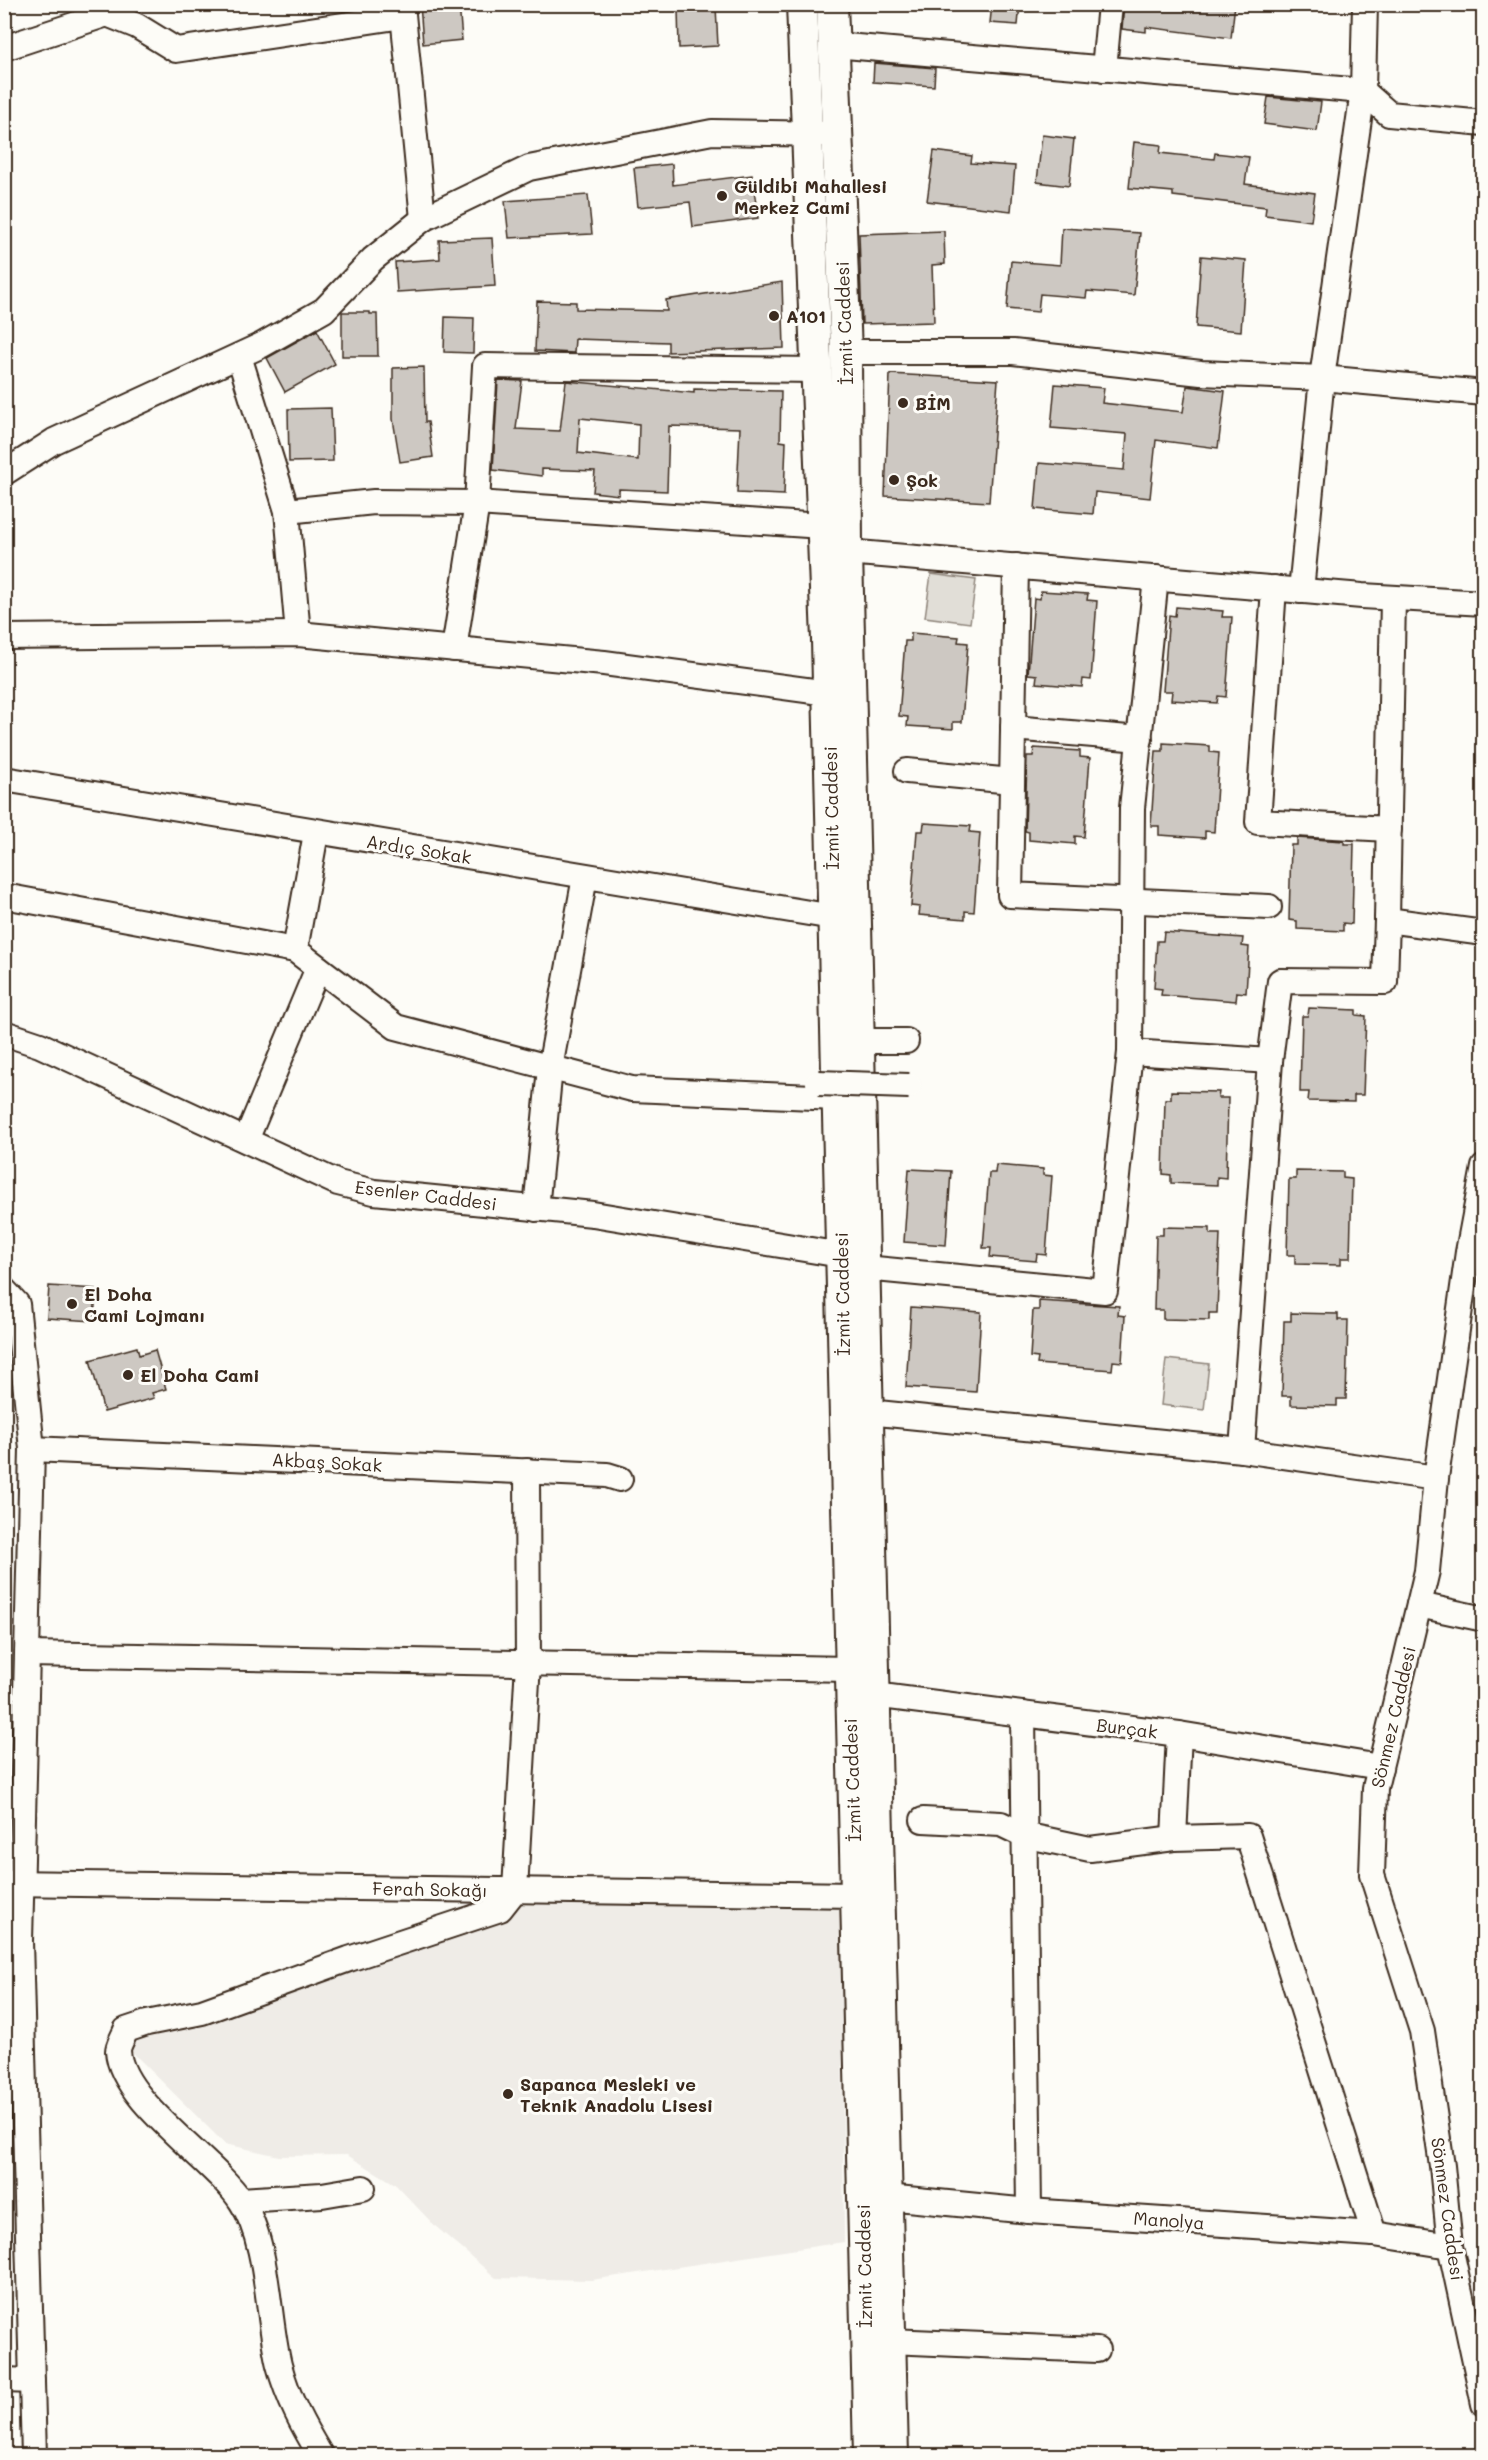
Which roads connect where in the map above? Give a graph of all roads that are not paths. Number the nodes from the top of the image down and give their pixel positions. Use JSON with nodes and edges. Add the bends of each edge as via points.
{"nodes":[{"id":1,"x":802,"y":4,"type":"edge"},
{"id":2,"x":832,"y":4,"type":"edge"},
{"id":3,"x":1110,"y":4,"type":"edge"},
{"id":4,"x":1365,"y":4,"type":"edge"},
{"id":5,"x":112,"y":9,"type":"edge"},
{"id":6,"x":402,"y":10,"type":"edge"},
{"id":7,"x":834,"y":45,"type":"junction"},
{"id":8,"x":4,"y":48,"type":"edge"},
{"id":9,"x":1104,"y":69,"type":"junction"},
{"id":10,"x":1363,"y":92,"type":"junction"},
{"id":11,"x":1484,"y":123,"type":"edge"},
{"id":12,"x":807,"y":133,"type":"junction"},
{"id":13,"x":837,"y":134,"type":"junction"},
{"id":14,"x":423,"y":219,"type":"junction"},
{"id":15,"x":846,"y":352,"type":"junction"},
{"id":16,"x":239,"y":356,"type":"junction"},
{"id":17,"x":816,"y":369,"type":"junction"},
{"id":18,"x":1322,"y":378,"type":"junction"},
{"id":19,"x":1484,"y":393,"type":"edge"},
{"id":20,"x":4,"y":473,"type":"edge"},
{"id":21,"x":477,"y":503,"type":"junction"},
{"id":22,"x":287,"y":511,"type":"junction"},
{"id":23,"x":822,"y":526,"type":"junction"},
{"id":24,"x":847,"y":552,"type":"junction"},
{"id":25,"x":1016,"y":566,"type":"junction"},
{"id":26,"x":1156,"y":578,"type":"junction"},
{"id":27,"x":1274,"y":588,"type":"junction"},
{"id":28,"x":1302,"y":591,"type":"junction"},
{"id":29,"x":1393,"y":598,"type":"junction"},
{"id":30,"x":1484,"y":603,"type":"edge"},
{"id":31,"x":298,"y":634,"type":"junction"},
{"id":32,"x":4,"y":637,"type":"edge"},
{"id":33,"x":454,"y":649,"type":"junction"},
{"id":34,"x":828,"y":693,"type":"junction"},
{"id":35,"x":1013,"y":728,"type":"junction"},
{"id":36,"x":1140,"y":739,"type":"junction"},
{"id":37,"x":907,"y":771,"type":"dead end"},
{"id":38,"x":4,"y":779,"type":"edge"},
{"id":39,"x":1012,"y":781,"type":"junction"},
{"id":40,"x":1389,"y":829,"type":"junction"},
{"id":41,"x":316,"y":833,"type":"junction"},
{"id":42,"x":585,"y":877,"type":"junction"},
{"id":43,"x":4,"y":896,"type":"edge"},
{"id":44,"x":1131,"y":903,"type":"junction"},
{"id":45,"x":1269,"y":907,"type":"dead end"},
{"id":46,"x":833,"y":917,"type":"junction"},
{"id":47,"x":1387,"y":920,"type":"junction"},
{"id":48,"x":1484,"y":933,"type":"edge"},
{"id":49,"x":295,"y":950,"type":"junction"},
{"id":50,"x":318,"y":968,"type":"junction"},
{"id":51,"x":4,"y":1033,"type":"edge"},
{"id":52,"x":860,"y":1041,"type":"junction"},
{"id":53,"x":906,"y":1041,"type":"dead end"},
{"id":54,"x":1130,"y":1052,"type":"junction"},
{"id":55,"x":1270,"y":1061,"type":"junction"},
{"id":56,"x":550,"y":1068,"type":"junction"},
{"id":57,"x":909,"y":1086,"type":"dead end"},
{"id":58,"x":828,"y":1090,"type":"junction"},
{"id":59,"x":246,"y":1140,"type":"junction"},
{"id":60,"x":1484,"y":1167,"type":"edge"},
{"id":61,"x":536,"y":1209,"type":"junction"},
{"id":62,"x":853,"y":1261,"type":"junction"},
{"id":63,"x":4,"y":1290,"type":"edge"},
{"id":64,"x":868,"y":1412,"type":"junction"},
{"id":65,"x":32,"y":1449,"type":"junction"},
{"id":66,"x":1242,"y":1450,"type":"junction"},
{"id":67,"x":527,"y":1471,"type":"junction"},
{"id":68,"x":1436,"y":1478,"type":"junction"},
{"id":69,"x":620,"y":1479,"type":"dead end"},
{"id":70,"x":1419,"y":1605,"type":"junction"},
{"id":71,"x":1484,"y":1619,"type":"edge"},
{"id":72,"x":27,"y":1654,"type":"junction"},
{"id":73,"x":528,"y":1664,"type":"junction"},
{"id":74,"x":849,"y":1669,"type":"junction"},
{"id":75,"x":874,"y":1695,"type":"junction"},
{"id":76,"x":1023,"y":1714,"type":"junction"},
{"id":77,"x":1179,"y":1734,"type":"junction"},
{"id":78,"x":1380,"y":1767,"type":"junction"},
{"id":79,"x":923,"y":1820,"type":"dead end"},
{"id":80,"x":1024,"y":1835,"type":"junction"},
{"id":81,"x":1174,"y":1838,"type":"junction"},
{"id":82,"x":13,"y":1883,"type":"edge"},
{"id":83,"x":515,"y":1890,"type":"junction"},
{"id":84,"x":855,"y":1895,"type":"junction"},
{"id":85,"x":363,"y":2188,"type":"dead end"},
{"id":86,"x":887,"y":2198,"type":"junction"},
{"id":87,"x":241,"y":2200,"type":"junction"},
{"id":88,"x":1029,"y":2211,"type":"junction"},
{"id":89,"x":1374,"y":2234,"type":"junction"},
{"id":90,"x":1450,"y":2246,"type":"junction"},
{"id":91,"x":890,"y":2341,"type":"junction"},
{"id":92,"x":1097,"y":2350,"type":"dead end"},
{"id":93,"x":4,"y":2380,"type":"edge"},
{"id":94,"x":32,"y":2381,"type":"junction"},
{"id":95,"x":1484,"y":2404,"type":"edge"},
{"id":96,"x":34,"y":2456,"type":"edge"},
{"id":97,"x":321,"y":2456,"type":"edge"},
{"id":98,"x":869,"y":2456,"type":"edge"},
{"id":99,"x":893,"y":2456,"type":"edge"}],
"edges":[{"from":1,"to":12,"type":"main road","name":"İzmit Caddesi"},
{"from":2,"to":7,"type":"main road","name":"İzmit Caddesi"},
{"from":3,"to":9,"type":"street"},
{"from":4,"to":10,"type":"street"},
{"from":5,"to":6,"type":"street","via":[[176,50]]},
{"from":5,"to":8,"type":"street"},
{"from":6,"to":14,"type":"street"},
{"from":7,"to":9,"type":"street"},
{"from":7,"to":13,"type":"main road","name":"İzmit Caddesi"},
{"from":9,"to":10,"type":"street"},
{"from":10,"to":11,"type":"street","via":[[1389,114]]},
{"from":10,"to":18,"type":"street"},
{"from":12,"to":13,"type":"street"},
{"from":12,"to":14,"type":"street","via":[[712,132],[529,168]]},
{"from":12,"to":17,"type":"main road","name":"İzmit Caddesi"},
{"from":13,"to":15,"type":"main road","name":"İzmit Caddesi"},
{"from":14,"to":16,"type":"street","via":[[373,259],[324,310]]},
{"from":15,"to":18,"type":"street","via":[[1014,352],[1201,373]]},
{"from":15,"to":24,"type":"main road","name":"İzmit Caddesi"},
{"from":16,"to":20,"type":"street","via":[[54,441]]},
{"from":16,"to":22,"type":"street"},
{"from":17,"to":21,"type":"street","via":[[485,366]]},
{"from":17,"to":23,"type":"main road","name":"İzmit Caddesi"},
{"from":18,"to":19,"type":"street"},
{"from":18,"to":28,"type":"street"},
{"from":21,"to":22,"type":"street","via":[[374,502]]},
{"from":21,"to":23,"type":"street"},
{"from":21,"to":33,"type":"street"},
{"from":22,"to":31,"type":"street"},
{"from":23,"to":34,"type":"main road","name":"İzmit Caddesi"},
{"from":24,"to":25,"type":"street"},
{"from":24,"to":52,"type":"main road","name":"İzmit Caddesi"},
{"from":25,"to":26,"type":"street"},
{"from":25,"to":35,"type":"street"},
{"from":26,"to":27,"type":"street"},
{"from":26,"to":36,"type":"street"},
{"from":27,"to":28,"type":"street"},
{"from":27,"to":40,"type":"street","via":[[1258,822]]},
{"from":28,"to":29,"type":"street"},
{"from":29,"to":30,"type":"street"},
{"from":29,"to":40,"type":"street"},
{"from":31,"to":32,"type":"street"},
{"from":31,"to":33,"type":"street"},
{"from":33,"to":34,"type":"street","via":[[604,663]]},
{"from":34,"to":46,"type":"main road","name":"İzmit Caddesi"},
{"from":35,"to":36,"type":"street"},
{"from":35,"to":39,"type":"street"},
{"from":36,"to":44,"type":"street","via":[[1132,808]]},
{"from":37,"to":39,"type":"street"},
{"from":38,"to":41,"type":"street","name":"Ardıç Sokak"},
{"from":39,"to":44,"type":"street","via":[[1010,895]]},
{"from":40,"to":47,"type":"street"},
{"from":41,"to":42,"type":"street","name":"Ardıç Sokak"},
{"from":41,"to":49,"type":"street"},
{"from":42,"to":46,"type":"street","name":"Ardıç Sokak"},
{"from":42,"to":56,"type":"street"},
{"from":43,"to":49,"type":"street"},
{"from":44,"to":45,"type":"street"},
{"from":44,"to":54,"type":"street"},
{"from":46,"to":58,"type":"main road","name":"İzmit Caddesi"},
{"from":47,"to":48,"type":"street"},
{"from":47,"to":55,"type":"street","via":[[1385,982],[1280,981]]},
{"from":49,"to":50,"type":"street"},
{"from":50,"to":56,"type":"street","via":[[396,1027]]},
{"from":50,"to":59,"type":"street"},
{"from":51,"to":59,"type":"street","name":"Esenler Caddesi","via":[[51,1050]]},
{"from":52,"to":53,"type":"street"},
{"from":52,"to":62,"type":"main road","name":"İzmit Caddesi"},
{"from":54,"to":55,"type":"street"},
{"from":54,"to":62,"type":"street","name":"Esenler Caddesi","via":[[1105,1291]]},
{"from":55,"to":66,"type":"street"},
{"from":56,"to":58,"type":"street","via":[[632,1089],[750,1085]]},
{"from":56,"to":61,"type":"street"},
{"from":57,"to":58,"type":"street","bridge":true},
{"from":58,"to":62,"type":"main road","name":"İzmit Caddesi"},
{"from":59,"to":61,"type":"street","name":"Esenler Caddesi","via":[[339,1182],[374,1192]]},
{"from":60,"to":68,"type":"street","name":"Sönmez Caddesi"},
{"from":61,"to":62,"type":"street","name":"Esenler Caddesi","via":[[593,1214]]},
{"from":62,"to":64,"type":"main road","name":"İzmit Caddesi"},
{"from":62,"to":74,"type":"main road","name":"İzmit Caddesi"},
{"from":63,"to":65,"type":"street","via":[[17,1304]]},
{"from":64,"to":66,"type":"street"},
{"from":64,"to":75,"type":"main road","name":"İzmit Caddesi"},
{"from":65,"to":67,"type":"street","name":"Akbaş Sokak"},
{"from":65,"to":72,"type":"street"},
{"from":66,"to":68,"type":"street"},
{"from":67,"to":69,"type":"street","name":"Akbaş Sokak"},
{"from":67,"to":73,"type":"street"},
{"from":68,"to":70,"type":"street","name":"Sönmez Caddesi","via":[[1427,1571]]},
{"from":70,"to":71,"type":"street"},
{"from":70,"to":78,"type":"street","name":"Sönmez Caddesi"},
{"from":72,"to":73,"type":"street"},
{"from":72,"to":82,"type":"street"},
{"from":73,"to":74,"type":"street"},
{"from":73,"to":83,"type":"street"},
{"from":74,"to":84,"type":"main road","name":"İzmit Caddesi"},
{"from":75,"to":76,"type":"street","name":"Burçak"},
{"from":75,"to":86,"type":"main road","name":"İzmit Caddesi"},
{"from":76,"to":77,"type":"street","name":"Burçak"},
{"from":76,"to":80,"type":"street"},
{"from":77,"to":78,"type":"street","name":"Burçak"},
{"from":77,"to":81,"type":"street"},
{"from":78,"to":90,"type":"street","name":"Sönmez Caddesi","via":[[1375,1788],[1372,1875],[1422,2031]]},
{"from":79,"to":80,"type":"street","via":[[1001,1824]]},
{"from":80,"to":81,"type":"street","via":[[1089,1849]]},
{"from":80,"to":88,"type":"street"},
{"from":81,"to":89,"type":"street","via":[[1248,1836]]},
{"from":82,"to":83,"type":"street","name":"Ferah Sokağı"},
{"from":82,"to":94,"type":"street","via":[[20,1941]]},
{"from":83,"to":84,"type":"street","name":"Ferah Sokağı"},
{"from":83,"to":87,"type":"street","via":[[500,1909],[202,2012],[126,2030],[118,2050],[125,2076]]},
{"from":84,"to":98,"type":"main road","name":"İzmit Caddesi"},
{"from":85,"to":87,"type":"street"},
{"from":86,"to":88,"type":"street","name":"Manolya"},
{"from":86,"to":91,"type":"main road","name":"İzmit Caddesi"},
{"from":87,"to":97,"type":"street","via":[[253,2224],[279,2364],[294,2412]]},
{"from":88,"to":89,"type":"street","name":"Manolya"},
{"from":89,"to":90,"type":"street","name":"Manolya"},
{"from":90,"to":95,"type":"street","name":"Sönmez Caddesi"},
{"from":91,"to":92,"type":"street"},
{"from":91,"to":99,"type":"main road","name":"İzmit Caddesi"},
{"from":93,"to":94,"type":"street"},
{"from":94,"to":96,"type":"street"}]}
